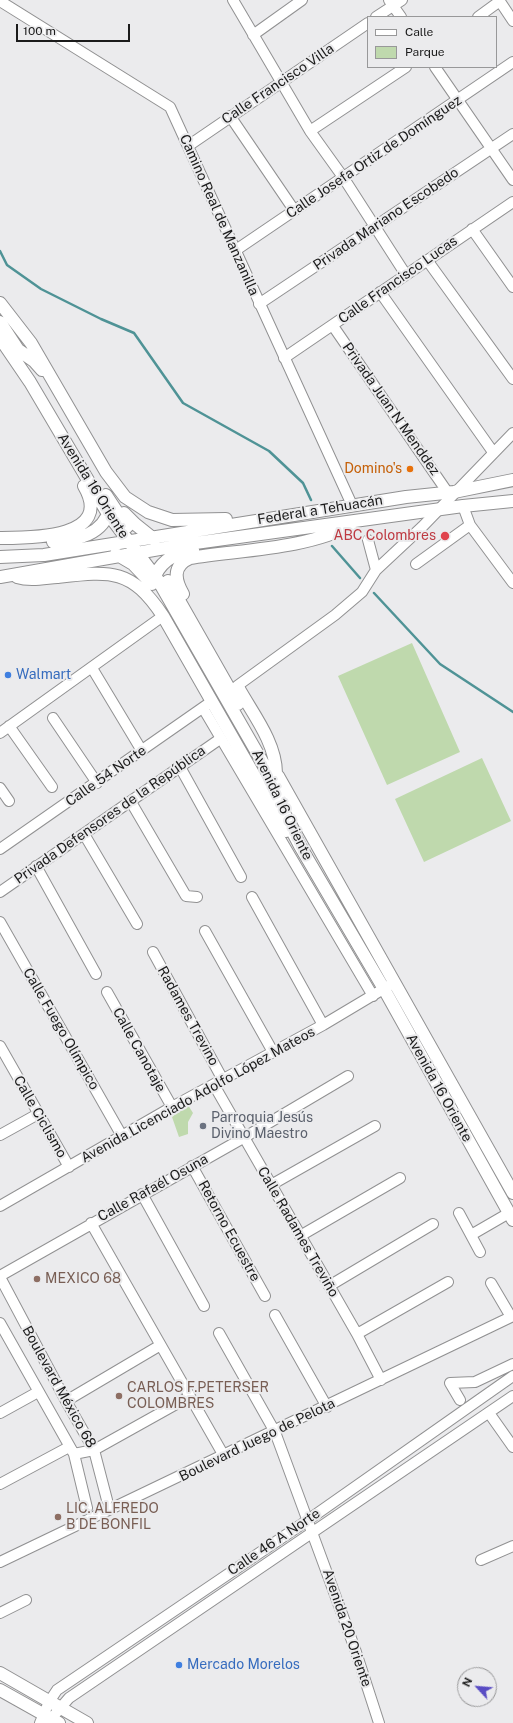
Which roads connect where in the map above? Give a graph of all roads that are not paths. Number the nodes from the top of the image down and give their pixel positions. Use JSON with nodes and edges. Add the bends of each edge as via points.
{"nodes":[{"id":1,"x":0,"y":0,"type":"edge"},
{"id":2,"x":233,"y":0,"type":"edge"},
{"id":3,"x":302,"y":0,"type":"edge"},
{"id":4,"x":500,"y":1,"type":"edge"},
{"id":5,"x":395,"y":2,"type":"edge"},
{"id":6,"x":377,"y":16,"type":"edge"},
{"id":7,"x":401,"y":16,"type":"edge"},
{"id":8,"x":479,"y":16,"type":"edge"},
{"id":9,"x":512,"y":19,"type":"edge"},
{"id":10,"x":367,"y":23,"type":"edge"},
{"id":11,"x":253,"y":35,"type":"junction"},
{"id":12,"x":513,"y":62,"type":"edge"},
{"id":13,"x":404,"y":68,"type":"edge"},
{"id":14,"x":436,"y":68,"type":"edge"},
{"id":15,"x":280,"y":82,"type":"junction"},
{"id":16,"x":459,"y":100,"type":"junction"},
{"id":17,"x":230,"y":116,"type":"junction"},
{"id":18,"x":310,"y":131,"type":"junction"},
{"id":19,"x":513,"y":134,"type":"edge"},
{"id":20,"x":188,"y":146,"type":"junction"},
{"id":21,"x":491,"y":149,"type":"junction"},
{"id":22,"x":343,"y":178,"type":"junction"},
{"id":23,"x":513,"y":180,"type":"edge"},
{"id":24,"x":513,"y":202,"type":"edge"},
{"id":25,"x":294,"y":210,"type":"junction"},
{"id":26,"x":375,"y":226,"type":"junction"},
{"id":27,"x":472,"y":229,"type":"junction"},
{"id":28,"x":236,"y":250,"type":"junction"},
{"id":29,"x":427,"y":260,"type":"junction"},
{"id":30,"x":406,"y":275,"type":"junction"},
{"id":31,"x":513,"y":287,"type":"edge"},
{"id":32,"x":380,"y":292,"type":"junction"},
{"id":33,"x":0,"y":302,"type":"edge"},
{"id":34,"x":259,"y":304,"type":"junction"},
{"id":35,"x":0,"y":322,"type":"edge"},
{"id":36,"x":333,"y":326,"type":"junction"},
{"id":37,"x":2,"y":340,"type":"edge"},
{"id":38,"x":21,"y":353,"type":"junction"},
{"id":39,"x":284,"y":358,"type":"junction"},
{"id":40,"x":513,"y":379,"type":"edge"},
{"id":41,"x":513,"y":433,"type":"edge"},
{"id":42,"x":493,"y":452,"type":"junction"},
{"id":43,"x":513,"y":480,"type":"edge"},
{"id":44,"x":477,"y":486,"type":"junction"},
{"id":45,"x":451,"y":492,"type":"junction"},
{"id":46,"x":406,"y":497,"type":"junction"},
{"id":47,"x":513,"y":501,"type":"edge"},
{"id":48,"x":352,"y":505,"type":"junction"},
{"id":49,"x":462,"y":506,"type":"junction"},
{"id":50,"x":109,"y":509,"type":"junction"},
{"id":51,"x":438,"y":510,"type":"junction"},
{"id":52,"x":351,"y":522,"type":"junction"},
{"id":53,"x":245,"y":523,"type":"junction"},
{"id":54,"x":470,"y":525,"type":"junction"},
{"id":55,"x":152,"y":537,"type":"junction"},
{"id":56,"x":0,"y":538,"type":"edge"},
{"id":57,"x":368,"y":540,"type":"dead end"},
{"id":58,"x":132,"y":541,"type":"junction"},
{"id":59,"x":0,"y":545,"type":"edge"},
{"id":60,"x":171,"y":546,"type":"junction"},
{"id":61,"x":90,"y":547,"type":"junction"},
{"id":62,"x":141,"y":552,"type":"junction"},
{"id":63,"x":119,"y":555,"type":"junction"},
{"id":64,"x":0,"y":557,"type":"edge"},
{"id":65,"x":416,"y":564,"type":"dead end"},
{"id":66,"x":376,"y":570,"type":"junction"},
{"id":67,"x":5,"y":576,"type":"edge"},
{"id":68,"x":155,"y":576,"type":"junction"},
{"id":69,"x":513,"y":583,"type":"edge"},
{"id":70,"x":156,"y":606,"type":"junction"},
{"id":71,"x":163,"y":616,"type":"junction"},
{"id":72,"x":92,"y":668,"type":"junction"},
{"id":73,"x":203,"y":673,"type":"junction"},
{"id":74,"x":237,"y":686,"type":"junction"},
{"id":75,"x":207,"y":705,"type":"junction"},
{"id":76,"x":53,"y":718,"type":"dead end"},
{"id":77,"x":9,"y":726,"type":"junction"},
{"id":78,"x":0,"y":733,"type":"edge"},
{"id":79,"x":220,"y":739,"type":"junction"},
{"id":80,"x":142,"y":751,"type":"junction"},
{"id":81,"x":180,"y":767,"type":"junction"},
{"id":82,"x":275,"y":774,"type":"junction"},
{"id":83,"x":97,"y":783,"type":"junction"},
{"id":84,"x":52,"y":787,"type":"dead end"},
{"id":85,"x":0,"y":788,"type":"edge"},
{"id":86,"x":9,"y":801,"type":"dead end"},
{"id":87,"x":131,"y":802,"type":"junction"},
{"id":88,"x":84,"y":834,"type":"junction"},
{"id":89,"x":300,"y":846,"type":"junction"},
{"id":90,"x":0,"y":849,"type":"edge"},
{"id":91,"x":36,"y":866,"type":"junction"},
{"id":92,"x":241,"y":877,"type":"dead end"},
{"id":93,"x":0,"y":892,"type":"edge"},
{"id":94,"x":197,"y":897,"type":"dead end"},
{"id":95,"x":252,"y":897,"type":"dead end"},
{"id":96,"x":0,"y":922,"type":"edge"},
{"id":97,"x":138,"y":924,"type":"dead end"},
{"id":98,"x":205,"y":931,"type":"dead end"},
{"id":99,"x":152,"y":952,"type":"dead end"},
{"id":100,"x":96,"y":974,"type":"dead end"},
{"id":101,"x":395,"y":982,"type":"junction"},
{"id":102,"x":384,"y":989,"type":"junction"},
{"id":103,"x":107,"y":992,"type":"dead end"},
{"id":104,"x":373,"y":996,"type":"junction"},
{"id":105,"x":323,"y":1025,"type":"junction"},
{"id":106,"x":0,"y":1046,"type":"edge"},
{"id":107,"x":273,"y":1052,"type":"junction"},
{"id":108,"x":348,"y":1076,"type":"dead end"},
{"id":109,"x":218,"y":1083,"type":"junction"},
{"id":110,"x":172,"y":1107,"type":"junction"},
{"id":111,"x":38,"y":1114,"type":"junction"},
{"id":112,"x":375,"y":1126,"type":"dead end"},
{"id":113,"x":0,"y":1135,"type":"edge"},
{"id":114,"x":122,"y":1136,"type":"junction"},
{"id":115,"x":245,"y":1137,"type":"junction"},
{"id":116,"x":192,"y":1166,"type":"junction"},
{"id":117,"x":69,"y":1167,"type":"junction"},
{"id":118,"x":400,"y":1178,"type":"dead end"},
{"id":119,"x":271,"y":1185,"type":"junction"},
{"id":120,"x":513,"y":1193,"type":"edge"},
{"id":121,"x":142,"y":1194,"type":"junction"},
{"id":122,"x":0,"y":1206,"type":"edge"},
{"id":123,"x":459,"y":1213,"type":"dead end"},
{"id":124,"x":511,"y":1217,"type":"edge"},
{"id":125,"x":91,"y":1223,"type":"junction"},
{"id":126,"x":433,"y":1224,"type":"dead end"},
{"id":127,"x":471,"y":1235,"type":"junction"},
{"id":128,"x":300,"y":1236,"type":"junction"},
{"id":129,"x":480,"y":1252,"type":"dead end"},
{"id":130,"x":0,"y":1277,"type":"edge"},
{"id":131,"x":448,"y":1282,"type":"dead end"},
{"id":132,"x":491,"y":1283,"type":"dead end"},
{"id":133,"x":329,"y":1286,"type":"junction"},
{"id":134,"x":265,"y":1296,"type":"dead end"},
{"id":135,"x":204,"y":1306,"type":"dead end"},
{"id":136,"x":275,"y":1315,"type":"dead end"},
{"id":137,"x":512,"y":1317,"type":"edge"},
{"id":138,"x":0,"y":1323,"type":"edge"},
{"id":139,"x":219,"y":1333,"type":"dead end"},
{"id":140,"x":357,"y":1334,"type":"junction"},
{"id":141,"x":4,"y":1342,"type":"edge"},
{"id":142,"x":160,"y":1346,"type":"junction"},
{"id":143,"x":513,"y":1364,"type":"edge"},
{"id":144,"x":513,"y":1376,"type":"edge"},
{"id":145,"x":381,"y":1380,"type":"junction"},
{"id":146,"x":475,"y":1382,"type":"junction"},
{"id":147,"x":38,"y":1392,"type":"junction"},
{"id":148,"x":483,"y":1396,"type":"junction"},
{"id":149,"x":513,"y":1396,"type":"edge"},
{"id":150,"x":190,"y":1397,"type":"junction"},
{"id":151,"x":460,"y":1400,"type":"dead end"},
{"id":152,"x":66,"y":1401,"type":"junction"},
{"id":153,"x":327,"y":1407,"type":"junction"},
{"id":154,"x":0,"y":1413,"type":"edge"},
{"id":155,"x":489,"y":1413,"type":"junction"},
{"id":156,"x":275,"y":1432,"type":"junction"},
{"id":157,"x":513,"y":1446,"type":"edge"},
{"id":158,"x":71,"y":1450,"type":"junction"},
{"id":159,"x":94,"y":1450,"type":"junction"},
{"id":160,"x":224,"y":1456,"type":"junction"},
{"id":161,"x":0,"y":1484,"type":"edge"},
{"id":162,"x":107,"y":1500,"type":"dead end"},
{"id":163,"x":87,"y":1508,"type":"dead end"},
{"id":164,"x":308,"y":1520,"type":"junction"},
{"id":165,"x":313,"y":1533,"type":"junction"},
{"id":166,"x":513,"y":1546,"type":"edge"},
{"id":167,"x":481,"y":1560,"type":"dead end"},
{"id":168,"x":0,"y":1562,"type":"edge"},
{"id":169,"x":232,"y":1572,"type":"junction"},
{"id":170,"x":238,"y":1583,"type":"junction"},
{"id":171,"x":26,"y":1600,"type":"dead end"},
{"id":172,"x":0,"y":1613,"type":"edge"},
{"id":173,"x":136,"y":1637,"type":"junction"},
{"id":174,"x":143,"y":1648,"type":"junction"},
{"id":175,"x":0,"y":1673,"type":"edge"},
{"id":176,"x":0,"y":1690,"type":"edge"},
{"id":177,"x":49,"y":1702,"type":"junction"},
{"id":178,"x":59,"y":1708,"type":"junction"},
{"id":179,"x":48,"y":1720,"type":"edge"},
{"id":180,"x":87,"y":1723,"type":"edge"},
{"id":181,"x":379,"y":1723,"type":"edge"}],
"edges":[{"from":1,"to":20,"type":"street","name":"Camino Real de Manzanilla","via":[[170,107]]},
{"from":2,"to":11,"type":"street"},
{"from":3,"to":11,"type":"street"},
{"from":4,"to":8,"type":"street"},
{"from":4,"to":9,"type":"street"},
{"from":5,"to":6,"type":"street"},
{"from":5,"to":7,"type":"street"},
{"from":10,"to":15,"type":"street","name":"Calle Francisco Villa"},
{"from":11,"to":15,"type":"street"},
{"from":12,"to":16,"type":"street","name":"Calle Josefa Ortiz de Domínguez"},
{"from":13,"to":18,"type":"street"},
{"from":14,"to":16,"type":"street"},
{"from":15,"to":17,"type":"street","name":"Calle Francisco Villa"},
{"from":15,"to":18,"type":"street"},
{"from":16,"to":21,"type":"street"},
{"from":16,"to":22,"type":"street","name":"Calle Josefa Ortiz de Domínguez"},
{"from":17,"to":20,"type":"street","name":"Calle Francisco Villa"},
{"from":17,"to":25,"type":"street"},
{"from":18,"to":22,"type":"street"},
{"from":19,"to":21,"type":"street","name":"Privada Mariano Escobedo"},
{"from":20,"to":28,"type":"street","name":"Camino Real de Manzanilla"},
{"from":21,"to":23,"type":"street"},
{"from":21,"to":26,"type":"street","name":"Privada Mariano Escobedo"},
{"from":22,"to":25,"type":"street","name":"Calle Josefa Ortiz de Domínguez"},
{"from":22,"to":26,"type":"street"},
{"from":24,"to":27,"type":"street","name":"Calle Francisco Lucas"},
{"from":25,"to":28,"type":"street","name":"Calle Josefa Ortiz de Domínguez"},
{"from":26,"to":30,"type":"street"},
{"from":26,"to":34,"type":"street","name":"Privada Mariano Escobedo"},
{"from":27,"to":29,"type":"street","name":"Calle Francisco Lucas"},
{"from":27,"to":31,"type":"street"},
{"from":28,"to":34,"type":"street","name":"Camino Real de Manzanilla"},
{"from":29,"to":30,"type":"street","name":"Calle Francisco Lucas"},
{"from":29,"to":40,"type":"street"},
{"from":30,"to":32,"type":"street","name":"Calle Francisco Lucas"},
{"from":32,"to":36,"type":"street","name":"Calle Francisco Lucas"},
{"from":32,"to":42,"type":"street"},
{"from":33,"to":53,"type":"main road","via":[[31,343],[106,472],[125,497],[148,512],[172,520],[223,519]]},
{"from":34,"to":39,"type":"street","name":"Camino Real de Manzanilla"},
{"from":35,"to":38,"type":"main road","name":"Avenida 16 Oriente"},
{"from":36,"to":39,"type":"street","name":"Calle Francisco Lucas"},
{"from":36,"to":45,"type":"street","name":"Privada Juan N Menddez"},
{"from":37,"to":38,"type":"main road"},
{"from":37,"to":50,"type":"main road","name":"Avenida 16 Oriente"},
{"from":37,"to":56,"type":"main road","via":[[9,361],[87,491],[91,506],[86,519],[74,530]]},
{"from":38,"to":50,"type":"main road","name":"Avenida 16 Oriente"},
{"from":38,"to":55,"type":"main road","via":[[34,361],[46,375],[120,507],[135,524]]},
{"from":39,"to":48,"type":"street","name":"Camino Real de Manzanilla"},
{"from":41,"to":42,"type":"street"},
{"from":42,"to":45,"type":"street"},
{"from":43,"to":44,"type":"main road","name":"Federal a Tehuacán"},
{"from":44,"to":45,"type":"main road","name":"Federal a Tehuacán"},
{"from":44,"to":49,"type":"main road","via":[[464,498]]},
{"from":45,"to":46,"type":"main road","name":"Federal a Tehuacán"},
{"from":45,"to":51,"type":"street"},
{"from":46,"to":48,"type":"main road","name":"Federal a Tehuacán"},
{"from":46,"to":52,"type":"main road","via":[[371,508]]},
{"from":47,"to":49,"type":"main road","name":"Federal a Tehuacán"},
{"from":48,"to":53,"type":"main road","name":"Federal a Tehuacán"},
{"from":49,"to":51,"type":"main road","name":"Federal a Tehuacán"},
{"from":49,"to":54,"type":"street"},
{"from":50,"to":58,"type":"main road","name":"Avenida 16 Oriente"},
{"from":50,"to":59,"type":"main road","via":[[97,529],[82,538]]},
{"from":51,"to":52,"type":"main road","name":"Federal a Tehuacán"},
{"from":51,"to":66,"type":"street"},
{"from":52,"to":60,"type":"main road","name":"Federal a Tehuacán"},
{"from":52,"to":68,"type":"main road","via":[[297,534],[192,550],[170,558]]},
{"from":52,"to":74,"type":"main road","via":[[339,531],[311,539],[190,558],[180,566],[176,575],[177,583]]},
{"from":53,"to":55,"type":"main road","name":"Federal a Tehuacán"},
{"from":54,"to":65,"type":"street"},
{"from":54,"to":69,"type":"street"},
{"from":55,"to":58,"type":"main road","name":"Federal a Tehuacán"},
{"from":55,"to":60,"type":"main road"},
{"from":57,"to":66,"type":"street"},
{"from":58,"to":61,"type":"main road","name":"Federal a Tehuacán"},
{"from":58,"to":62,"type":"main road","name":"Avenida 16 Oriente"},
{"from":60,"to":62,"type":"main road","name":"Federal a Tehuacán"},
{"from":61,"to":63,"type":"main road"},
{"from":61,"to":64,"type":"main road","name":"Federal a Tehuacán","via":[[23,557]]},
{"from":62,"to":63,"type":"main road","name":"Federal a Tehuacán"},
{"from":62,"to":68,"type":"main road","name":"Avenida 16 Oriente"},
{"from":63,"to":67,"type":"main road","name":"Federal a Tehuacán"},
{"from":63,"to":68,"type":"main road"},
{"from":66,"to":74,"type":"street","via":[[362,592],[335,615]]},
{"from":67,"to":70,"type":"main road","via":[[37,579],[94,573],[116,575],[141,588]]},
{"from":68,"to":70,"type":"main road"},
{"from":68,"to":73,"type":"main road","name":"Avenida 16 Oriente"},
{"from":68,"to":82,"type":"main road","name":"Avenida 16 Oriente","via":[[226,682]]},
{"from":70,"to":71,"type":"main road"},
{"from":71,"to":72,"type":"street"},
{"from":71,"to":73,"type":"main road"},
{"from":72,"to":77,"type":"street"},
{"from":72,"to":80,"type":"street"},
{"from":73,"to":75,"type":"main road"},
{"from":73,"to":82,"type":"main road","name":"Avenida 16 Oriente"},
{"from":74,"to":82,"type":"main road","via":[[271,747],[275,758]]},
{"from":75,"to":79,"type":"street","name":"Privada Defensores de la República"},
{"from":75,"to":80,"type":"street","name":"Calle 54 Norte"},
{"from":75,"to":89,"type":"main road","via":[[280,823]]},
{"from":76,"to":83,"type":"street"},
{"from":77,"to":78,"type":"street"},
{"from":77,"to":84,"type":"street"},
{"from":79,"to":81,"type":"street","name":"Privada Defensores de la República"},
{"from":79,"to":104,"type":"street","name":"Privada Defensores de la República"},
{"from":80,"to":83,"type":"street","name":"Calle 54 Norte"},
{"from":81,"to":87,"type":"street","name":"Privada Defensores de la República"},
{"from":81,"to":92,"type":"street"},
{"from":82,"to":89,"type":"main road","name":"Avenida 16 Oriente","via":[[289,825]]},
{"from":82,"to":101,"type":"main road","name":"Avenida 16 Oriente"},
{"from":83,"to":90,"type":"street","name":"Calle 54 Norte"},
{"from":85,"to":86,"type":"street"},
{"from":87,"to":88,"type":"street","name":"Privada Defensores de la República"},
{"from":87,"to":94,"type":"street","via":[[186,896]]},
{"from":88,"to":91,"type":"street","name":"Privada Defensores de la República"},
{"from":88,"to":97,"type":"street"},
{"from":89,"to":102,"type":"main road","name":"Avenida 16 Oriente"},
{"from":91,"to":93,"type":"street","name":"Privada Defensores de la República"},
{"from":91,"to":100,"type":"street"},
{"from":95,"to":105,"type":"street"},
{"from":96,"to":114,"type":"street","name":"Calle Fuego Olímpico"},
{"from":98,"to":107,"type":"street"},
{"from":99,"to":109,"type":"street","name":"Radames Trevino"},
{"from":101,"to":102,"type":"street","name":"Avenida Licenciado Adolfo López Mateos"},
{"from":101,"to":120,"type":"main road","name":"Avenida 16 Oriente"},
{"from":102,"to":104,"type":"street","name":"Avenida Licenciado Adolfo López Mateos"},
{"from":102,"to":124,"type":"main road","name":"Avenida 16 Oriente"},
{"from":103,"to":110,"type":"street","name":"Calle Canotaje"},
{"from":104,"to":105,"type":"street","name":"Avenida Licenciado Adolfo López Mateos"},
{"from":105,"to":107,"type":"street","name":"Avenida Licenciado Adolfo López Mateos"},
{"from":106,"to":111,"type":"street","name":"Calle Ciclismo"},
{"from":107,"to":109,"type":"street","name":"Avenida Licenciado Adolfo López Mateos"},
{"from":108,"to":115,"type":"street","name":"Calle Rafaél Osuna"},
{"from":109,"to":110,"type":"street","name":"Avenida Licenciado Adolfo López Mateos"},
{"from":109,"to":115,"type":"street","name":"Calle Radames Treviño"},
{"from":110,"to":114,"type":"street","name":"Avenida Licenciado Adolfo López Mateos"},
{"from":111,"to":113,"type":"street"},
{"from":111,"to":117,"type":"street","name":"Calle Ciclismo"},
{"from":112,"to":119,"type":"street"},
{"from":114,"to":117,"type":"street","name":"Avenida Licenciado Adolfo López Mateos"},
{"from":115,"to":116,"type":"street","name":"Calle Rafaél Osuna"},
{"from":115,"to":119,"type":"street","name":"Calle Radames Treviño"},
{"from":116,"to":121,"type":"street","name":"Calle Rafaél Osuna"},
{"from":116,"to":134,"type":"street","name":"Retorno Ecuestre"},
{"from":117,"to":122,"type":"street","name":"Avenida Licenciado Adolfo López Mateos"},
{"from":118,"to":128,"type":"street"},
{"from":119,"to":128,"type":"street","name":"Calle Radames Treviño"},
{"from":121,"to":125,"type":"street","name":"Calle Rafaél Osuna"},
{"from":121,"to":135,"type":"street"},
{"from":123,"to":127,"type":"street"},
{"from":124,"to":127,"type":"street"},
{"from":125,"to":130,"type":"street","name":"Calle Rafaél Osuna"},
{"from":125,"to":142,"type":"street"},
{"from":126,"to":133,"type":"street"},
{"from":127,"to":129,"type":"street"},
{"from":128,"to":133,"type":"street","name":"Calle Radames Treviño"},
{"from":130,"to":152,"type":"street","name":"Boulevard México 68"},
{"from":131,"to":140,"type":"street"},
{"from":132,"to":137,"type":"street"},
{"from":133,"to":140,"type":"street","name":"Calle Radames Treviño"},
{"from":136,"to":153,"type":"street"},
{"from":137,"to":145,"type":"street","name":"Boulevard Juego de Pelota"},
{"from":138,"to":141,"type":"street","name":"Boulevard México 68"},
{"from":139,"to":156,"type":"street","name":"Avenida 20 Oriente"},
{"from":140,"to":145,"type":"street","name":"Calle Radames Treviño"},
{"from":141,"to":147,"type":"street","name":"Boulevard México 68"},
{"from":142,"to":150,"type":"street"},
{"from":142,"to":152,"type":"street"},
{"from":143,"to":146,"type":"street"},
{"from":144,"to":148,"type":"street","name":"Calle 46 A Norte"},
{"from":145,"to":153,"type":"street","name":"Boulevard Juego de Pelota"},
{"from":146,"to":148,"type":"street"},
{"from":146,"to":151,"type":"street","via":[[450,1383]]},
{"from":147,"to":154,"type":"street"},
{"from":147,"to":158,"type":"street","name":"Boulevard México 68"},
{"from":148,"to":164,"type":"street","name":"Calle 46 A Norte"},
{"from":149,"to":155,"type":"street","name":"Calle 46 A Norte"},
{"from":150,"to":159,"type":"street"},
{"from":150,"to":160,"type":"street"},
{"from":152,"to":159,"type":"street","name":"Boulevard México 68"},
{"from":153,"to":156,"type":"street","name":"Boulevard Juego de Pelota"},
{"from":155,"to":157,"type":"street"},
{"from":155,"to":165,"type":"street","name":"Calle 46 A Norte"},
{"from":156,"to":160,"type":"street","name":"Boulevard Juego de Pelota"},
{"from":156,"to":164,"type":"street","name":"Avenida 20 Oriente"},
{"from":158,"to":159,"type":"street"},
{"from":158,"to":161,"type":"street"},
{"from":158,"to":163,"type":"street","name":"Boulevard México 68"},
{"from":159,"to":162,"type":"street","name":"Boulevard México 68"},
{"from":160,"to":168,"type":"street","name":"Boulevard Juego de Pelota"},
{"from":164,"to":165,"type":"street","name":"Avenida 20 Oriente"},
{"from":164,"to":169,"type":"street","name":"Calle 46 A Norte"},
{"from":165,"to":170,"type":"street","name":"Calle 46 A Norte"},
{"from":165,"to":181,"type":"street","name":"Avenida 20 Oriente"},
{"from":166,"to":167,"type":"street"},
{"from":169,"to":170,"type":"street"},
{"from":169,"to":173,"type":"street","name":"Calle 46 A Norte"},
{"from":170,"to":174,"type":"street","name":"Calle 46 A Norte"},
{"from":171,"to":172,"type":"street"},
{"from":173,"to":174,"type":"street"},
{"from":173,"to":177,"type":"street","name":"Calle 46 A Norte","via":[[57,1690]]},
{"from":174,"to":178,"type":"street","name":"Calle 46 A Norte"},
{"from":175,"to":177,"type":"main road"},
{"from":176,"to":179,"type":"main road"},
{"from":177,"to":178,"type":"main road"},
{"from":177,"to":179,"type":"street","name":"Calle 46 A Norte"},
{"from":178,"to":179,"type":"street","name":"Calle 46 A Norte"},
{"from":178,"to":180,"type":"main road"}]}
